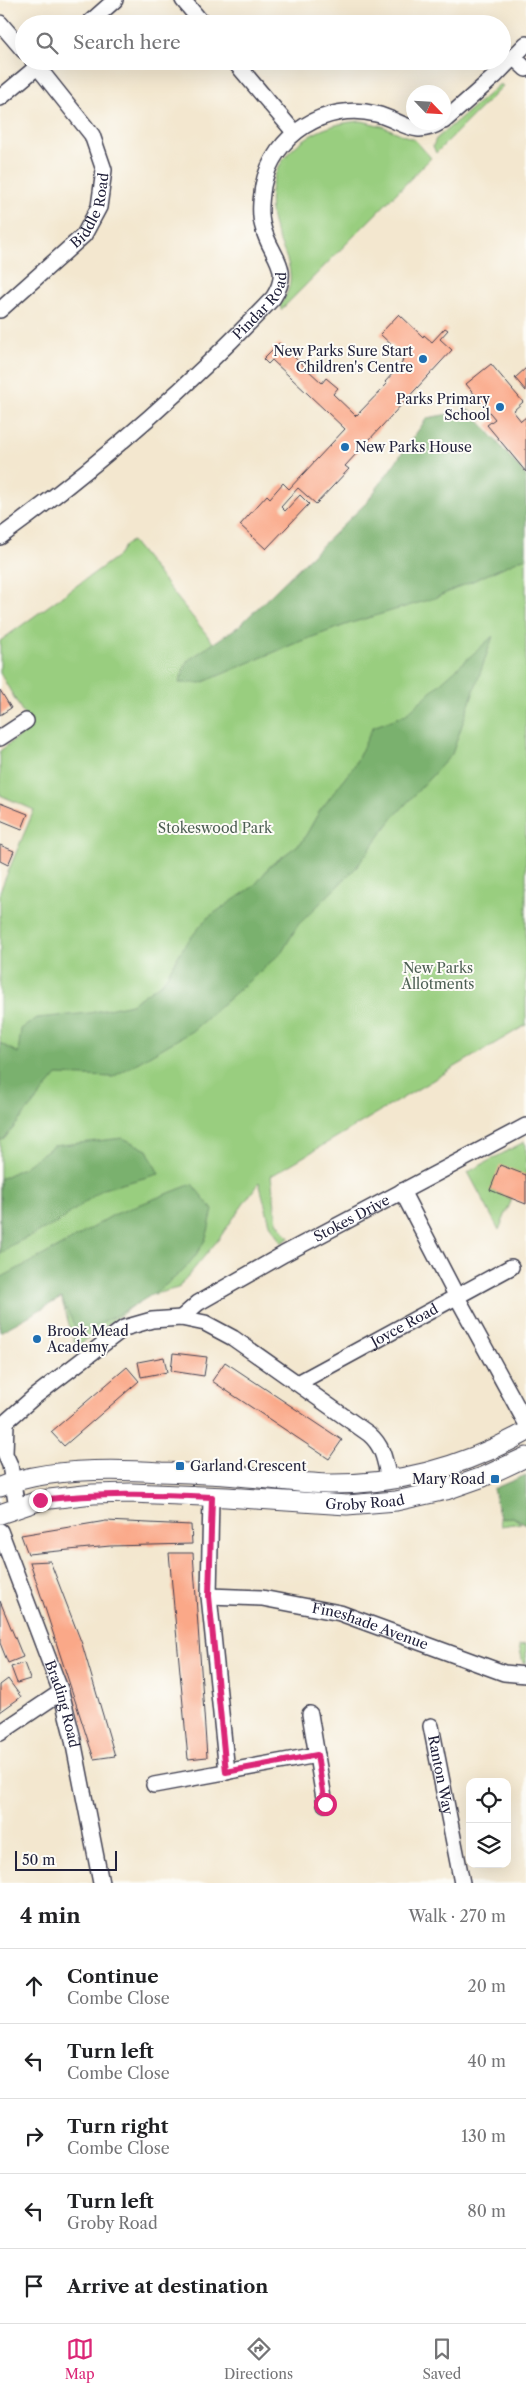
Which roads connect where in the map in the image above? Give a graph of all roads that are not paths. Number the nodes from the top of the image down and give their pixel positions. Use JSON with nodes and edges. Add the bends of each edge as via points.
{"nodes":[{"id":1,"x":115,"y":0,"type":"edge"},
{"id":2,"x":183,"y":0,"type":"edge"},
{"id":3,"x":98,"y":15,"type":"edge"},
{"id":4,"x":196,"y":15,"type":"edge"},
{"id":5,"x":0,"y":23,"type":"edge"},
{"id":6,"x":15,"y":40,"type":"edge"},
{"id":7,"x":526,"y":44,"type":"edge"},
{"id":8,"x":513,"y":57,"type":"joint"},
{"id":9,"x":526,"y":69,"type":"edge"},
{"id":10,"x":30,"y":70,"type":"edge"},
{"id":11,"x":43,"y":70,"type":"edge"},
{"id":12,"x":242,"y":70,"type":"edge"},
{"id":13,"x":499,"y":70,"type":"edge"},
{"id":14,"x":0,"y":98,"type":"edge"},
{"id":15,"x":451,"y":114,"type":"edge"},
{"id":16,"x":406,"y":125,"type":"edge"},
{"id":17,"x":294,"y":132,"type":"junction"},
{"id":18,"x":0,"y":310,"type":"edge"},
{"id":19,"x":0,"y":537,"type":"edge"},
{"id":20,"x":26,"y":721,"type":"dead end"},
{"id":21,"x":0,"y":738,"type":"edge"},
{"id":22,"x":526,"y":1126,"type":"edge"},
{"id":23,"x":402,"y":1190,"type":"junction"},
{"id":24,"x":511,"y":1267,"type":"dead end"},
{"id":25,"x":456,"y":1297,"type":"junction"},
{"id":26,"x":181,"y":1318,"type":"junction"},
{"id":27,"x":298,"y":1383,"type":"junction"},
{"id":28,"x":526,"y":1423,"type":"edge"},
{"id":29,"x":3,"y":1425,"type":"edge"},
{"id":30,"x":526,"y":1432,"type":"edge"},
{"id":31,"x":2,"y":1453,"type":"edge"},
{"id":32,"x":526,"y":1456,"type":"edge"},
{"id":33,"x":228,"y":1475,"type":"junction"},
{"id":34,"x":37,"y":1476,"type":"junction"},
{"id":35,"x":389,"y":1480,"type":"junction"},
{"id":36,"x":6,"y":1485,"type":"edge"},
{"id":37,"x":219,"y":1497,"type":"junction"},
{"id":38,"x":9,"y":1511,"type":"edge"},
{"id":39,"x":0,"y":1531,"type":"edge"},
{"id":40,"x":209,"y":1596,"type":"junction"},
{"id":41,"x":526,"y":1675,"type":"edge"},
{"id":42,"x":60,"y":1692,"type":"junction"},
{"id":43,"x":310,"y":1714,"type":"dead end"},
{"id":44,"x":431,"y":1726,"type":"dead end"},
{"id":45,"x":0,"y":1733,"type":"edge"},
{"id":46,"x":317,"y":1755,"type":"junction"},
{"id":47,"x":226,"y":1772,"type":"junction"},
{"id":48,"x":154,"y":1785,"type":"dead end"},
{"id":49,"x":325,"y":1804,"type":"dead end"},
{"id":50,"x":101,"y":1883,"type":"edge"},
{"id":51,"x":462,"y":1883,"type":"edge"}],
"edges":[{"from":1,"to":3,"type":"street"},
{"from":2,"to":4,"type":"street"},
{"from":5,"to":6,"type":"street"},
{"from":7,"to":8,"type":"street","name":"Pindar Road"},
{"from":8,"to":9,"type":"street"},
{"from":10,"to":14,"type":"street"},
{"from":11,"to":18,"type":"street","name":"Biddle Road","via":[[92,135],[104,170],[99,207],[84,235]]},
{"from":12,"to":17,"type":"street"},
{"from":13,"to":15,"type":"street","name":"Pindar Road"},
{"from":16,"to":17,"type":"street","name":"Pindar Road","via":[[376,114],[350,112],[322,117]]},
{"from":17,"to":19,"type":"street","name":"Pindar Road","via":[[266,174],[260,201],[263,228],[281,271],[281,280],[273,298],[145,423]]},
{"from":20,"to":21,"type":"street"},
{"from":22,"to":23,"type":"street","name":"Stokes Drive"},
{"from":23,"to":25,"type":"street"},
{"from":23,"to":26,"type":"street","name":"Stokes Drive","via":[[198,1303]]},
{"from":24,"to":25,"type":"street","name":"Joyce Road"},
{"from":25,"to":27,"type":"street","name":"Joyce Road"},
{"from":25,"to":28,"type":"street"},
{"from":26,"to":27,"type":"street","via":[[205,1323],[260,1355]]},
{"from":26,"to":29,"type":"street","via":[[152,1320],[124,1328]]},
{"from":27,"to":35,"type":"street","via":[[379,1442]]},
{"from":29,"to":31,"type":"street"},
{"from":30,"to":35,"type":"main road","name":"Groby Road","via":[[467,1460]]},
{"from":31,"to":34,"type":"street"},
{"from":31,"to":36,"type":"street","via":[[10,1464]]},
{"from":32,"to":37,"type":"main road","name":"Groby Road","via":[[483,1477],[446,1490],[396,1501],[347,1505]]},
{"from":33,"to":34,"type":"main road","name":"Groby Road","via":[[119,1470]]},
{"from":33,"to":35,"type":"main road","name":"Groby Road","via":[[327,1484]]},
{"from":33,"to":37,"type":"main road"},
{"from":34,"to":36,"type":"main road","name":"Groby Road"},
{"from":36,"to":38,"type":"street"},
{"from":37,"to":38,"type":"main road","name":"Groby Road","via":[[93,1494],[40,1500]]},
{"from":37,"to":40,"type":"street"},
{"from":39,"to":42,"type":"street","name":"Brading Road"},
{"from":40,"to":41,"type":"street","name":"Fineshade Avenue","via":[[262,1598],[340,1613],[504,1673]]},
{"from":40,"to":47,"type":"street"},
{"from":42,"to":45,"type":"street"},
{"from":42,"to":50,"type":"street","name":"Brading Road","via":[[72,1735]]},
{"from":43,"to":46,"type":"street"},
{"from":44,"to":51,"type":"street","name":"Ranton Way"},
{"from":46,"to":47,"type":"street"},
{"from":46,"to":49,"type":"street"},
{"from":47,"to":48,"type":"street"}]}
